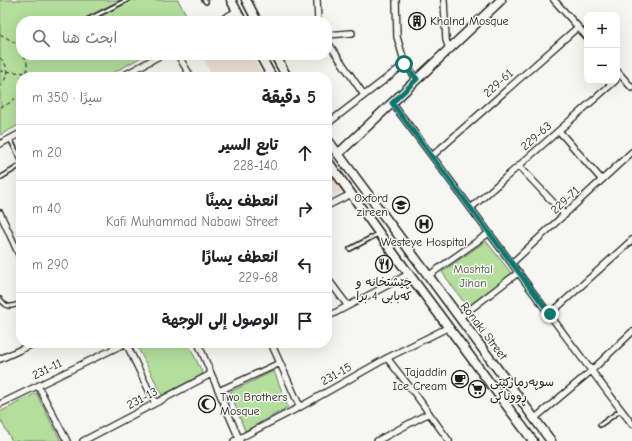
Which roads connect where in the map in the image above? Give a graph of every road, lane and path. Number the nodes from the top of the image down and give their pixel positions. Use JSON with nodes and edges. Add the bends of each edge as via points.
{"nodes":[{"id":1,"x":127,"y":0,"type":"edge"},
{"id":2,"x":231,"y":0,"type":"edge"},
{"id":3,"x":248,"y":0,"type":"edge"},
{"id":4,"x":317,"y":0,"type":"edge"},
{"id":5,"x":396,"y":0,"type":"edge"},
{"id":6,"x":444,"y":0,"type":"edge"},
{"id":7,"x":501,"y":0,"type":"edge"},
{"id":8,"x":554,"y":0,"type":"edge"},
{"id":9,"x":237,"y":11,"type":"junction"},
{"id":10,"x":95,"y":16,"type":"edge"},
{"id":11,"x":228,"y":16,"type":"edge"},
{"id":12,"x":240,"y":16,"type":"edge"},
{"id":13,"x":255,"y":16,"type":"edge"},
{"id":14,"x":318,"y":16,"type":"edge"},
{"id":15,"x":578,"y":27,"type":"junction"},
{"id":16,"x":352,"y":33,"type":"dead end"},
{"id":17,"x":0,"y":34,"type":"edge"},
{"id":18,"x":584,"y":34,"type":"edge"},
{"id":19,"x":332,"y":35,"type":"edge"},
{"id":20,"x":16,"y":44,"type":"edge"},
{"id":21,"x":332,"y":48,"type":"edge"},
{"id":22,"x":449,"y":49,"type":"junction"},
{"id":23,"x":0,"y":58,"type":"edge"},
{"id":24,"x":26,"y":60,"type":"edge"},
{"id":25,"x":151,"y":60,"type":"edge"},
{"id":26,"x":181,"y":60,"type":"edge"},
{"id":27,"x":263,"y":60,"type":"edge"},
{"id":28,"x":277,"y":60,"type":"edge"},
{"id":29,"x":404,"y":64,"type":"junction"},
{"id":30,"x":0,"y":72,"type":"edge"},
{"id":31,"x":7,"y":72,"type":"junction"},
{"id":32,"x":16,"y":72,"type":"edge"},
{"id":33,"x":27,"y":72,"type":"edge"},
{"id":34,"x":130,"y":72,"type":"edge"},
{"id":35,"x":188,"y":72,"type":"edge"},
{"id":36,"x":269,"y":72,"type":"edge"},
{"id":37,"x":281,"y":72,"type":"edge"},
{"id":38,"x":417,"y":79,"type":"junction"},
{"id":39,"x":620,"y":80,"type":"edge"},
{"id":40,"x":612,"y":84,"type":"edge"},
{"id":41,"x":0,"y":86,"type":"edge"},
{"id":42,"x":632,"y":88,"type":"edge"},
{"id":43,"x":364,"y":95,"type":"junction"},
{"id":44,"x":16,"y":98,"type":"edge"},
{"id":45,"x":392,"y":103,"type":"junction"},
{"id":46,"x":0,"y":108,"type":"edge"},
{"id":47,"x":332,"y":120,"type":"edge"},
{"id":48,"x":559,"y":130,"type":"junction"},
{"id":49,"x":16,"y":136,"type":"edge"},
{"id":50,"x":10,"y":139,"type":"junction"},
{"id":51,"x":0,"y":144,"type":"edge"},
{"id":52,"x":332,"y":146,"type":"edge"},
{"id":53,"x":16,"y":150,"type":"edge"},
{"id":54,"x":632,"y":152,"type":"edge"},
{"id":55,"x":338,"y":154,"type":"junction"},
{"id":56,"x":432,"y":156,"type":"junction"},
{"id":57,"x":519,"y":166,"type":"junction"},
{"id":58,"x":332,"y":167,"type":"edge"},
{"id":59,"x":16,"y":168,"type":"edge"},
{"id":60,"x":0,"y":178,"type":"edge"},
{"id":61,"x":602,"y":180,"type":"junction"},
{"id":62,"x":351,"y":194,"type":"junction"},
{"id":63,"x":332,"y":204,"type":"edge"},
{"id":64,"x":471,"y":208,"type":"junction"},
{"id":65,"x":0,"y":213,"type":"edge"},
{"id":66,"x":565,"y":215,"type":"junction"},
{"id":67,"x":380,"y":234,"type":"junction"},
{"id":68,"x":489,"y":234,"type":"junction"},
{"id":69,"x":632,"y":240,"type":"edge"},
{"id":70,"x":16,"y":247,"type":"edge"},
{"id":71,"x":350,"y":249,"type":"dead end"},
{"id":72,"x":512,"y":263,"type":"junction"},
{"id":73,"x":519,"y":272,"type":"junction"},
{"id":74,"x":409,"y":274,"type":"junction"},
{"id":75,"x":428,"y":276,"type":"junction"},
{"id":76,"x":332,"y":285,"type":"edge"},
{"id":77,"x":0,"y":299,"type":"edge"},
{"id":78,"x":16,"y":305,"type":"edge"},
{"id":79,"x":348,"y":306,"type":"junction"},
{"id":80,"x":332,"y":314,"type":"edge"},
{"id":81,"x":550,"y":314,"type":"junction"},
{"id":82,"x":459,"y":318,"type":"junction"},
{"id":83,"x":449,"y":327,"type":"junction"},
{"id":84,"x":632,"y":332,"type":"edge"},
{"id":85,"x":25,"y":348,"type":"edge"},
{"id":86,"x":116,"y":348,"type":"edge"},
{"id":87,"x":128,"y":348,"type":"edge"},
{"id":88,"x":200,"y":348,"type":"edge"},
{"id":89,"x":275,"y":348,"type":"edge"},
{"id":90,"x":387,"y":358,"type":"junction"},
{"id":91,"x":0,"y":359,"type":"edge"},
{"id":92,"x":280,"y":363,"type":"junction"},
{"id":93,"x":591,"y":371,"type":"junction"},
{"id":94,"x":211,"y":374,"type":"junction"},
{"id":95,"x":38,"y":386,"type":"junction"},
{"id":96,"x":219,"y":391,"type":"junction"},
{"id":97,"x":0,"y":404,"type":"edge"},
{"id":98,"x":155,"y":404,"type":"junction"},
{"id":99,"x":300,"y":407,"type":"junction"},
{"id":100,"x":621,"y":410,"type":"junction"},
{"id":101,"x":429,"y":413,"type":"junction"},
{"id":102,"x":534,"y":419,"type":"junction"},
{"id":103,"x":632,"y":423,"type":"edge"},
{"id":104,"x":600,"y":425,"type":"dead end"},
{"id":105,"x":237,"y":440,"type":"edge"},
{"id":106,"x":67,"y":441,"type":"edge"},
{"id":107,"x":83,"y":441,"type":"edge"},
{"id":108,"x":377,"y":441,"type":"edge"},
{"id":109,"x":449,"y":441,"type":"edge"},
{"id":110,"x":533,"y":441,"type":"edge"},
{"id":111,"x":550,"y":441,"type":"edge"}],
"edges":[{"from":1,"to":10,"type":"lane"},
{"from":2,"to":9,"type":"main road"},
{"from":3,"to":13,"type":"main road"},
{"from":4,"to":14,"type":"street"},
{"from":5,"to":29,"type":"street","via":[[397,37]]},
{"from":6,"to":22,"type":"street","via":[[446,40]]},
{"from":7,"to":22,"type":"main road"},
{"from":8,"to":15,"type":"street"},
{"from":9,"to":11,"type":"street"},
{"from":9,"to":12,"type":"main road"},
{"from":15,"to":18,"type":"street"},
{"from":15,"to":56,"type":"street","name":"229-61"},
{"from":16,"to":19,"type":"street"},
{"from":17,"to":20,"type":"path"},
{"from":21,"to":43,"type":"street"},
{"from":22,"to":38,"type":"main road"},
{"from":23,"to":31,"type":"path","via":[[6,65]]},
{"from":24,"to":33,"type":"path"},
{"from":25,"to":34,"type":"street"},
{"from":26,"to":35,"type":"street"},
{"from":27,"to":36,"type":"main road"},
{"from":28,"to":37,"type":"main road"},
{"from":29,"to":38,"type":"street"},
{"from":29,"to":43,"type":"street"},
{"from":30,"to":31,"type":"path"},
{"from":31,"to":32,"type":"path"},
{"from":31,"to":41,"type":"path"},
{"from":38,"to":45,"type":"main road"},
{"from":39,"to":42,"type":"street"},
{"from":40,"to":48,"type":"street","name":"229-63"},
{"from":43,"to":47,"type":"street"},
{"from":44,"to":46,"type":"path"},
{"from":45,"to":55,"type":"main road"},
{"from":45,"to":56,"type":"street"},
{"from":48,"to":57,"type":"street","name":"229-63"},
{"from":48,"to":61,"type":"street"},
{"from":49,"to":50,"type":"street"},
{"from":50,"to":51,"type":"street"},
{"from":50,"to":53,"type":"lane"},
{"from":52,"to":55,"type":"main road","name":"Ronaki Street"},
{"from":54,"to":61,"type":"street","name":"229-71"},
{"from":55,"to":75,"type":"main road","name":"Ronaki Street"},
{"from":56,"to":64,"type":"street"},
{"from":57,"to":64,"type":"street","name":"229-63"},
{"from":57,"to":66,"type":"street"},
{"from":58,"to":62,"type":"main road"},
{"from":59,"to":60,"type":"lane"},
{"from":61,"to":66,"type":"street","name":"229-71"},
{"from":62,"to":63,"type":"street"},
{"from":62,"to":67,"type":"main road"},
{"from":64,"to":68,"type":"street"},
{"from":65,"to":70,"type":"street"},
{"from":66,"to":72,"type":"street","name":"229-71"},
{"from":67,"to":71,"type":"lane"},
{"from":67,"to":74,"type":"main road"},
{"from":68,"to":72,"type":"street"},
{"from":68,"to":75,"type":"street"},
{"from":69,"to":81,"type":"street"},
{"from":72,"to":73,"type":"street"},
{"from":73,"to":81,"type":"street"},
{"from":73,"to":82,"type":"street"},
{"from":74,"to":79,"type":"street"},
{"from":74,"to":83,"type":"main road"},
{"from":75,"to":82,"type":"main road","name":"Ronaki Street"},
{"from":76,"to":79,"type":"street"},
{"from":77,"to":78,"type":"lane","via":[[8,307]]},
{"from":79,"to":80,"type":"street"},
{"from":81,"to":93,"type":"street"},
{"from":82,"to":102,"type":"main road","name":"Ronaki Street"},
{"from":83,"to":90,"type":"street","name":"231-15"},
{"from":83,"to":110,"type":"main road"},
{"from":84,"to":93,"type":"street"},
{"from":85,"to":91,"type":"street"},
{"from":86,"to":95,"type":"street","name":"231-11"},
{"from":87,"to":98,"type":"street"},
{"from":88,"to":94,"type":"street"},
{"from":89,"to":92,"type":"street"},
{"from":90,"to":99,"type":"street","name":"231-15"},
{"from":90,"to":101,"type":"street"},
{"from":92,"to":96,"type":"street"},
{"from":92,"to":99,"type":"street"},
{"from":93,"to":100,"type":"street"},
{"from":93,"to":102,"type":"street"},
{"from":94,"to":96,"type":"street"},
{"from":94,"to":98,"type":"street","name":"231-13"},
{"from":95,"to":97,"type":"street","name":"231-11"},
{"from":95,"to":106,"type":"street"},
{"from":96,"to":105,"type":"street"},
{"from":98,"to":107,"type":"street","name":"231-13"},
{"from":99,"to":105,"type":"street","name":"231-15"},
{"from":100,"to":103,"type":"street"},
{"from":100,"to":104,"type":"lane"},
{"from":101,"to":108,"type":"street"},
{"from":101,"to":109,"type":"street"},
{"from":102,"to":111,"type":"main road","name":"Ronaki Street"}]}
